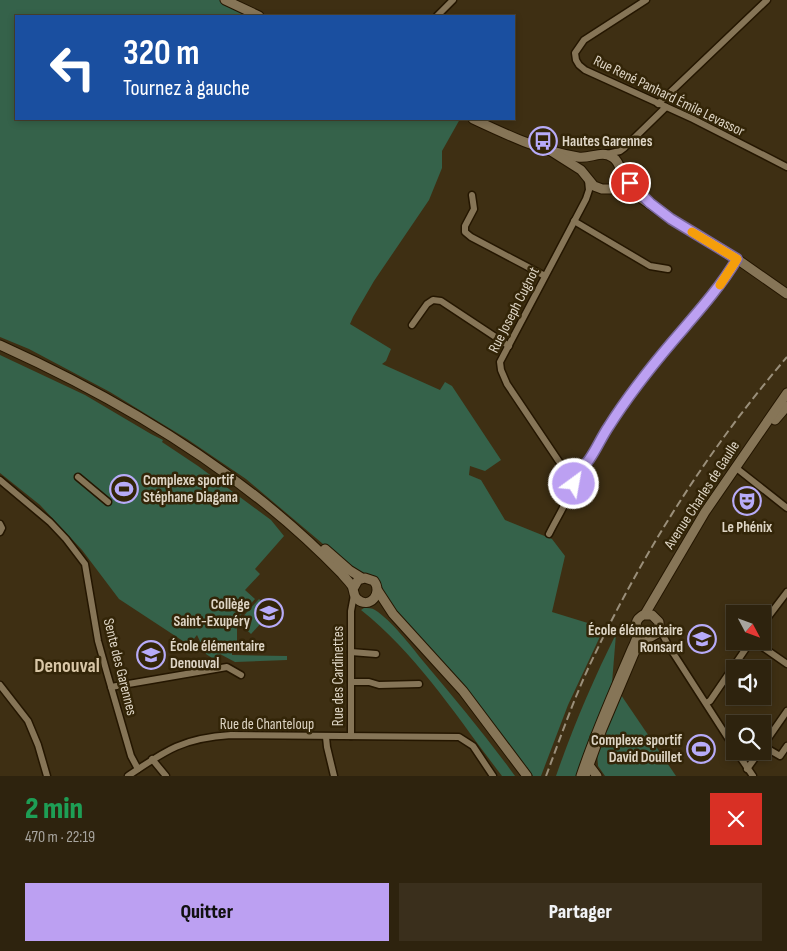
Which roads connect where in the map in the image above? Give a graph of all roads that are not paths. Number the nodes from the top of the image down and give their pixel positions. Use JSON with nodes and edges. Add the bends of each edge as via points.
{"nodes":[{"id":1,"x":225,"y":0,"type":"edge"},
{"id":2,"x":453,"y":0,"type":"edge"},
{"id":3,"x":646,"y":0,"type":"edge"},
{"id":4,"x":767,"y":0,"type":"edge"},
{"id":5,"x":257,"y":15,"type":"edge"},
{"id":6,"x":438,"y":15,"type":"edge"},
{"id":7,"x":658,"y":104,"type":"junction"},
{"id":8,"x":666,"y":108,"type":"junction"},
{"id":9,"x":475,"y":120,"type":"edge"},
{"id":10,"x":624,"y":148,"type":"junction"},
{"id":11,"x":551,"y":151,"type":"junction"},
{"id":12,"x":607,"y":154,"type":"junction"},
{"id":13,"x":595,"y":156,"type":"junction"},
{"id":14,"x":787,"y":167,"type":"edge"},
{"id":15,"x":620,"y":168,"type":"junction"},
{"id":16,"x":587,"y":177,"type":"junction"},
{"id":17,"x":605,"y":189,"type":"junction"},
{"id":18,"x":472,"y":196,"type":"dead end"},
{"id":19,"x":586,"y":199,"type":"junction"},
{"id":20,"x":650,"y":203,"type":"junction"},
{"id":21,"x":574,"y":221,"type":"junction"},
{"id":22,"x":737,"y":259,"type":"junction"},
{"id":23,"x":668,"y":269,"type":"dead end"},
{"id":24,"x":545,"y":276,"type":"junction"},
{"id":25,"x":787,"y":294,"type":"edge"},
{"id":26,"x":412,"y":325,"type":"dead end"},
{"id":27,"x":0,"y":341,"type":"edge"},
{"id":28,"x":0,"y":345,"type":"edge"},
{"id":29,"x":509,"y":346,"type":"junction"},
{"id":30,"x":787,"y":393,"type":"edge"},
{"id":31,"x":787,"y":406,"type":"edge"},
{"id":32,"x":737,"y":468,"type":"junction"},
{"id":33,"x":576,"y":473,"type":"junction"},
{"id":34,"x":78,"y":477,"type":"dead end"},
{"id":35,"x":0,"y":480,"type":"edge"},
{"id":36,"x":108,"y":502,"type":"dead end"},
{"id":37,"x":787,"y":508,"type":"edge"},
{"id":38,"x":0,"y":524,"type":"edge"},
{"id":39,"x":0,"y":532,"type":"edge"},
{"id":40,"x":549,"y":534,"type":"dead end"},
{"id":41,"x":362,"y":578,"type":"junction"},
{"id":42,"x":378,"y":591,"type":"junction"},
{"id":43,"x":354,"y":592,"type":"junction"},
{"id":44,"x":787,"y":592,"type":"edge"},
{"id":45,"x":366,"y":602,"type":"junction"},
{"id":46,"x":771,"y":612,"type":"edge"},
{"id":47,"x":351,"y":614,"type":"junction"},
{"id":48,"x":646,"y":614,"type":"junction"},
{"id":49,"x":656,"y":618,"type":"junction"},
{"id":50,"x":659,"y":628,"type":"junction"},
{"id":51,"x":637,"y":633,"type":"junction"},
{"id":52,"x":650,"y":637,"type":"junction"},
{"id":53,"x":668,"y":645,"type":"junction"},
{"id":54,"x":746,"y":650,"type":"edge"},
{"id":55,"x":766,"y":650,"type":"edge"},
{"id":56,"x":351,"y":652,"type":"junction"},
{"id":57,"x":376,"y":654,"type":"dead end"},
{"id":58,"x":787,"y":664,"type":"edge"},
{"id":59,"x":241,"y":675,"type":"dead end"},
{"id":60,"x":351,"y":682,"type":"junction"},
{"id":61,"x":419,"y":684,"type":"dead end"},
{"id":62,"x":0,"y":685,"type":"edge"},
{"id":63,"x":111,"y":687,"type":"junction"},
{"id":64,"x":706,"y":703,"type":"junction"},
{"id":65,"x":787,"y":711,"type":"edge"},
{"id":66,"x":726,"y":734,"type":"edge"},
{"id":67,"x":771,"y":735,"type":"edge"},
{"id":68,"x":351,"y":736,"type":"junction"},
{"id":69,"x":326,"y":737,"type":"junction"},
{"id":70,"x":787,"y":746,"type":"edge"},
{"id":71,"x":771,"y":752,"type":"edge"},
{"id":72,"x":152,"y":759,"type":"junction"},
{"id":73,"x":742,"y":760,"type":"edge"},
{"id":74,"x":754,"y":760,"type":"edge"},
{"id":75,"x":588,"y":764,"type":"junction"},
{"id":76,"x":138,"y":769,"type":"junction"},
{"id":77,"x":748,"y":769,"type":"junction"},
{"id":78,"x":524,"y":775,"type":"edge"},
{"id":79,"x":47,"y":776,"type":"edge"},
{"id":80,"x":128,"y":776,"type":"edge"},
{"id":81,"x":166,"y":776,"type":"edge"},
{"id":82,"x":334,"y":776,"type":"edge"},
{"id":83,"x":493,"y":776,"type":"edge"},
{"id":84,"x":581,"y":776,"type":"edge"},
{"id":85,"x":584,"y":776,"type":"edge"},
{"id":86,"x":597,"y":776,"type":"edge"},
{"id":87,"x":753,"y":776,"type":"edge"}],
"edges":[{"from":1,"to":5,"type":"main road"},
{"from":2,"to":6,"type":"street"},
{"from":3,"to":7,"type":"street","name":"Rue René Panhard Émile Levassor","via":[[584,40],[575,53],[576,60],[585,70]]},
{"from":4,"to":7,"type":"street"},
{"from":7,"to":8,"type":"street","name":"Rue René Panhard Émile Levassor"},
{"from":8,"to":10,"type":"street"},
{"from":8,"to":14,"type":"street","name":"Rue René Panhard Émile Levassor"},
{"from":9,"to":11,"type":"main road"},
{"from":10,"to":12,"type":"street"},
{"from":10,"to":15,"type":"street"},
{"from":11,"to":13,"type":"main road","via":[[580,158]]},
{"from":11,"to":16,"type":"main road","via":[[568,160]]},
{"from":12,"to":13,"type":"main road"},
{"from":12,"to":15,"type":"main road","via":[[615,158]]},
{"from":13,"to":16,"type":"main road","via":[[588,164]]},
{"from":15,"to":17,"type":"main road","via":[[619,180]]},
{"from":15,"to":20,"type":"main road"},
{"from":16,"to":17,"type":"main road","via":[[594,186]]},
{"from":16,"to":19,"type":"street","name":"Rue Joseph Cugnot"},
{"from":17,"to":19,"type":"street","name":"Rue Joseph Cugnot"},
{"from":17,"to":20,"type":"main road","via":[[625,190]]},
{"from":18,"to":24,"type":"street","via":[[474,209],[465,232]]},
{"from":19,"to":21,"type":"street","name":"Rue Joseph Cugnot"},
{"from":20,"to":22,"type":"main road"},
{"from":21,"to":23,"type":"street","via":[[650,266]]},
{"from":21,"to":24,"type":"street","name":"Rue Joseph Cugnot"},
{"from":22,"to":25,"type":"main road"},
{"from":22,"to":33,"type":"street","via":[[617,413],[585,467]]},
{"from":24,"to":29,"type":"street","name":"Rue Joseph Cugnot"},
{"from":26,"to":29,"type":"street","via":[[427,304],[433,300],[441,301]]},
{"from":27,"to":41,"type":"main road","via":[[89,385],[173,434],[253,490]]},
{"from":28,"to":43,"type":"main road","via":[[112,402],[236,482],[295,529],[350,583]]},
{"from":29,"to":33,"type":"street","name":"Rue Joseph Cugnot","via":[[500,362],[504,377],[562,466],[568,472]]},
{"from":30,"to":32,"type":"main road","name":"Avenue Charles de Gaulle"},
{"from":31,"to":32,"type":"main road","name":"Avenue Charles de Gaulle"},
{"from":32,"to":37,"type":"street"},
{"from":32,"to":48,"type":"main road","name":"Avenue Charles de Gaulle","via":[[695,528]]},
{"from":32,"to":49,"type":"main road","name":"Avenue Charles de Gaulle","via":[[658,602]]},
{"from":33,"to":40,"type":"street","via":[[566,503]]},
{"from":34,"to":36,"type":"street"},
{"from":35,"to":63,"type":"street","name":"Sente des Garennes","via":[[54,526],[87,568],[98,641]]},
{"from":38,"to":39,"type":"street"},
{"from":41,"to":42,"type":"main road","via":[[374,581]]},
{"from":41,"to":43,"type":"main road","via":[[356,582]]},
{"from":42,"to":45,"type":"main road","via":[[375,598]]},
{"from":42,"to":78,"type":"main road","via":[[393,614],[462,691]]},
{"from":43,"to":45,"type":"main road","via":[[359,600]]},
{"from":43,"to":47,"type":"street","name":"Rue des Cardinettes"},
{"from":44,"to":46,"type":"street"},
{"from":45,"to":47,"type":"street","name":"Rue des Cardinettes"},
{"from":45,"to":78,"type":"main road","via":[[384,611],[449,681]]},
{"from":47,"to":56,"type":"street","name":"Rue des Cardinettes"},
{"from":48,"to":49,"type":"main road"},
{"from":48,"to":51,"type":"main road","via":[[636,621]]},
{"from":49,"to":50,"type":"main road"},
{"from":50,"to":52,"type":"main road"},
{"from":50,"to":53,"type":"street"},
{"from":51,"to":52,"type":"main road"},
{"from":51,"to":84,"type":"main road"},
{"from":52,"to":53,"type":"street"},
{"from":52,"to":75,"type":"main road","via":[[638,647],[632,659]]},
{"from":53,"to":64,"type":"street"},
{"from":54,"to":64,"type":"street"},
{"from":55,"to":58,"type":"street"},
{"from":56,"to":57,"type":"street"},
{"from":56,"to":60,"type":"street","name":"Rue des Cardinettes"},
{"from":59,"to":63,"type":"street","via":[[228,667]]},
{"from":60,"to":61,"type":"street"},
{"from":60,"to":68,"type":"street","name":"Rue des Cardinettes"},
{"from":62,"to":79,"type":"street","via":[[28,721]]},
{"from":63,"to":76,"type":"street","name":"Sente des Garennes","via":[[131,756]]},
{"from":64,"to":66,"type":"street"},
{"from":65,"to":67,"type":"street"},
{"from":68,"to":69,"type":"street","name":"Rue de Chanteloup"},
{"from":68,"to":83,"type":"street","name":"Rue de Chanteloup","via":[[460,737],[473,746]]},
{"from":69,"to":72,"type":"street","name":"Rue de Chanteloup","via":[[214,736],[174,746]]},
{"from":69,"to":82,"type":"street"},
{"from":70,"to":71,"type":"street","via":[[780,756]]},
{"from":72,"to":76,"type":"street","name":"Rue de Chanteloup"},
{"from":72,"to":81,"type":"street"},
{"from":73,"to":77,"type":"street"},
{"from":74,"to":77,"type":"street"},
{"from":75,"to":85,"type":"main road"},
{"from":75,"to":86,"type":"main road"},
{"from":76,"to":80,"type":"street","name":"Rue de Chanteloup"},
{"from":77,"to":87,"type":"street"}]}
